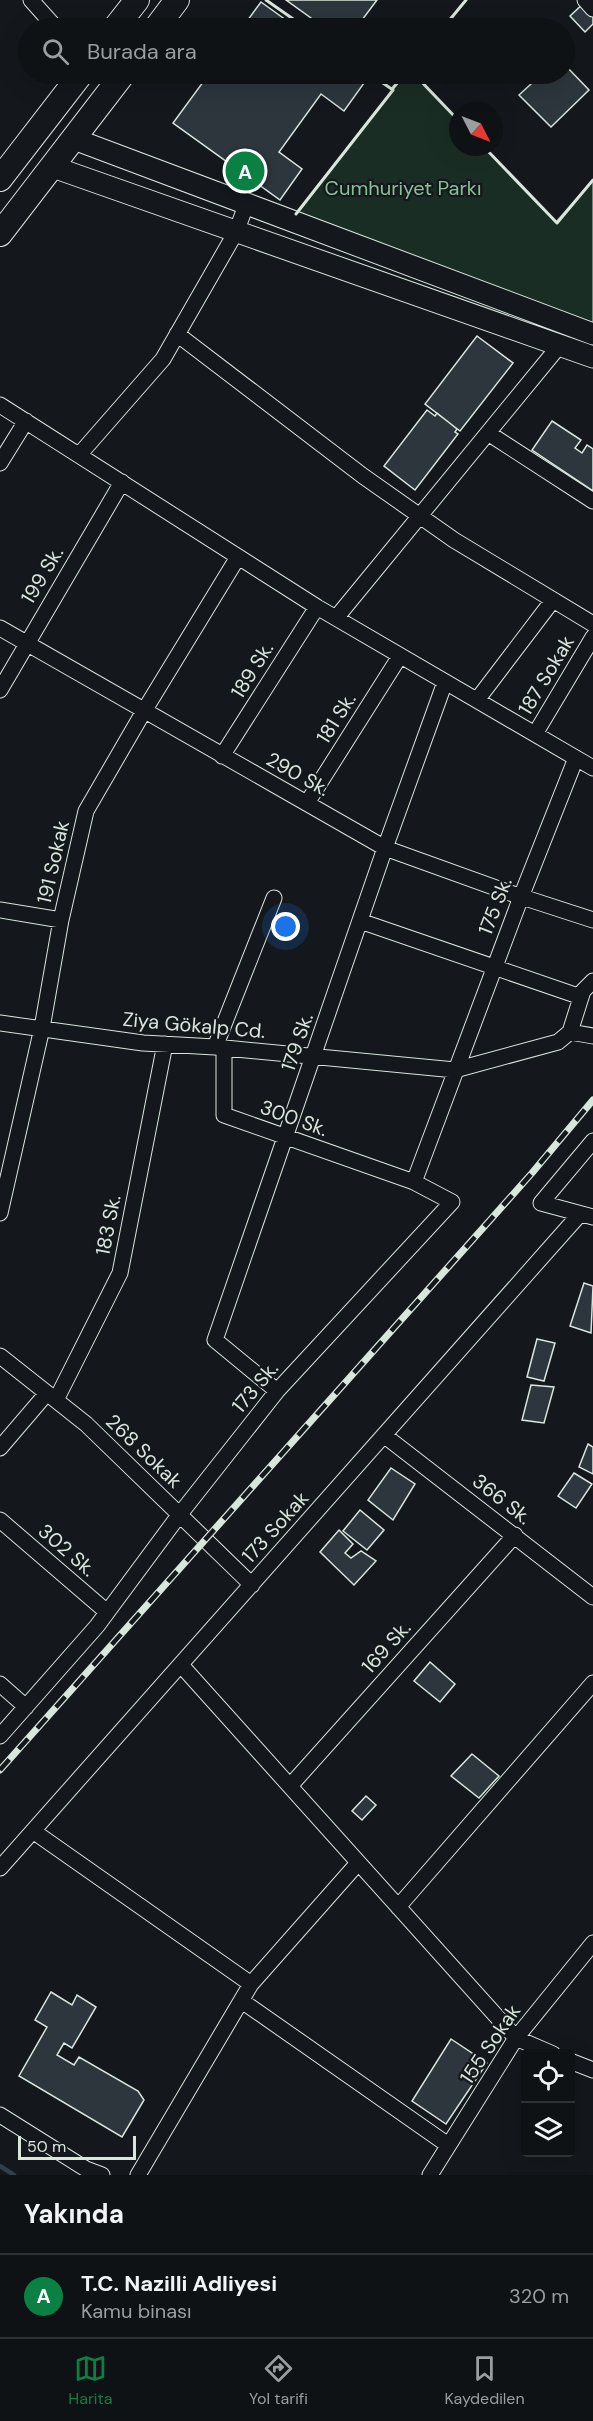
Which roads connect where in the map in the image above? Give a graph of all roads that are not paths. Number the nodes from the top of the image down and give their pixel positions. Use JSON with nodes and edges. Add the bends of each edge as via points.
{"nodes":[{"id":1,"x":31,"y":0,"type":"edge"},
{"id":2,"x":137,"y":0,"type":"edge"},
{"id":3,"x":177,"y":0,"type":"edge"},
{"id":4,"x":585,"y":0,"type":"edge"},
{"id":5,"x":593,"y":9,"type":"edge"},
{"id":6,"x":47,"y":18,"type":"edge"},
{"id":7,"x":123,"y":18,"type":"edge"},
{"id":8,"x":164,"y":18,"type":"edge"},
{"id":9,"x":73,"y":84,"type":"edge"},
{"id":10,"x":115,"y":84,"type":"edge"},
{"id":11,"x":74,"y":139,"type":"junction"},
{"id":12,"x":53,"y":167,"type":"junction"},
{"id":13,"x":0,"y":179,"type":"edge"},
{"id":14,"x":247,"y":203,"type":"junction"},
{"id":15,"x":236,"y":232,"type":"junction"},
{"id":16,"x":0,"y":234,"type":"edge"},
{"id":17,"x":177,"y":334,"type":"junction"},
{"id":18,"x":593,"y":334,"type":"edge"},
{"id":19,"x":560,"y":345,"type":"junction"},
{"id":20,"x":593,"y":357,"type":"edge"},
{"id":21,"x":0,"y":405,"type":"edge"},
{"id":22,"x":26,"y":421,"type":"junction"},
{"id":23,"x":488,"y":434,"type":"junction"},
{"id":24,"x":78,"y":455,"type":"junction"},
{"id":25,"x":0,"y":463,"type":"edge"},
{"id":26,"x":122,"y":482,"type":"junction"},
{"id":27,"x":593,"y":501,"type":"edge"},
{"id":28,"x":420,"y":516,"type":"junction"},
{"id":29,"x":238,"y":557,"type":"junction"},
{"id":30,"x":553,"y":600,"type":"junction"},
{"id":31,"x":317,"y":607,"type":"junction"},
{"id":32,"x":336,"y":618,"type":"junction"},
{"id":33,"x":593,"y":624,"type":"edge"},
{"id":34,"x":0,"y":628,"type":"edge"},
{"id":35,"x":593,"y":637,"type":"edge"},
{"id":36,"x":26,"y":643,"type":"junction"},
{"id":37,"x":400,"y":656,"type":"junction"},
{"id":38,"x":445,"y":682,"type":"junction"},
{"id":39,"x":0,"y":690,"type":"edge"},
{"id":40,"x":477,"y":700,"type":"junction"},
{"id":41,"x":144,"y":711,"type":"junction"},
{"id":42,"x":535,"y":734,"type":"junction"},
{"id":43,"x":222,"y":756,"type":"junction"},
{"id":44,"x":576,"y":758,"type":"junction"},
{"id":45,"x":593,"y":768,"type":"edge"},
{"id":46,"x":307,"y":803,"type":"junction"},
{"id":47,"x":385,"y":848,"type":"junction"},
{"id":48,"x":521,"y":897,"type":"junction"},
{"id":49,"x":274,"y":898,"type":"dead end"},
{"id":50,"x":0,"y":910,"type":"edge"},
{"id":51,"x":61,"y":920,"type":"junction"},
{"id":52,"x":593,"y":920,"type":"edge"},
{"id":53,"x":360,"y":921,"type":"junction"},
{"id":54,"x":494,"y":968,"type":"junction"},
{"id":55,"x":593,"y":981,"type":"edge"},
{"id":56,"x":581,"y":998,"type":"junction"},
{"id":57,"x":0,"y":1023,"type":"edge"},
{"id":58,"x":42,"y":1028,"type":"junction"},
{"id":59,"x":570,"y":1032,"type":"junction"},
{"id":60,"x":593,"y":1036,"type":"edge"},
{"id":61,"x":165,"y":1044,"type":"junction"},
{"id":62,"x":219,"y":1047,"type":"junction"},
{"id":63,"x":314,"y":1058,"type":"junction"},
{"id":64,"x":455,"y":1070,"type":"junction"},
{"id":65,"x":285,"y":1138,"type":"junction"},
{"id":66,"x":593,"y":1141,"type":"edge"},
{"id":67,"x":414,"y":1182,"type":"junction"},
{"id":68,"x":0,"y":1213,"type":"edge"},
{"id":69,"x":586,"y":1215,"type":"edge"},
{"id":70,"x":0,"y":1356,"type":"edge"},
{"id":71,"x":277,"y":1391,"type":"junction"},
{"id":72,"x":51,"y":1397,"type":"junction"},
{"id":73,"x":385,"y":1436,"type":"junction"},
{"id":74,"x":0,"y":1448,"type":"edge"},
{"id":75,"x":180,"y":1515,"type":"junction"},
{"id":76,"x":0,"y":1520,"type":"edge"},
{"id":77,"x":515,"y":1535,"type":"junction"},
{"id":78,"x":252,"y":1585,"type":"junction"},
{"id":79,"x":593,"y":1597,"type":"edge"},
{"id":80,"x":107,"y":1612,"type":"junction"},
{"id":81,"x":181,"y":1665,"type":"junction"},
{"id":82,"x":593,"y":1683,"type":"edge"},
{"id":83,"x":0,"y":1684,"type":"edge"},
{"id":84,"x":26,"y":1707,"type":"junction"},
{"id":85,"x":0,"y":1736,"type":"edge"},
{"id":86,"x":290,"y":1786,"type":"junction"},
{"id":87,"x":33,"y":1831,"type":"junction"},
{"id":88,"x":358,"y":1863,"type":"junction"},
{"id":89,"x":0,"y":1868,"type":"edge"},
{"id":90,"x":398,"y":1907,"type":"junction"},
{"id":91,"x":593,"y":1943,"type":"edge"},
{"id":92,"x":251,"y":1984,"type":"junction"},
{"id":93,"x":242,"y":2001,"type":"junction"},
{"id":94,"x":516,"y":2038,"type":"junction"},
{"id":95,"x":541,"y":2049,"type":"edge"},
{"id":96,"x":575,"y":2063,"type":"edge"},
{"id":97,"x":593,"y":2070,"type":"edge"},
{"id":98,"x":0,"y":2115,"type":"edge"},
{"id":99,"x":448,"y":2145,"type":"junction"},
{"id":100,"x":102,"y":2175,"type":"edge"},
{"id":101,"x":138,"y":2175,"type":"edge"},
{"id":102,"x":430,"y":2175,"type":"edge"}],
"edges":[{"from":1,"to":6,"type":"street"},
{"from":2,"to":7,"type":"highway"},
{"from":3,"to":8,"type":"highway"},
{"from":4,"to":5,"type":"street"},
{"from":9,"to":13,"type":"highway"},
{"from":10,"to":11,"type":"highway"},
{"from":11,"to":12,"type":"highway"},
{"from":11,"to":14,"type":"main road"},
{"from":12,"to":15,"type":"main road"},
{"from":12,"to":16,"type":"highway"},
{"from":14,"to":15,"type":"street"},
{"from":14,"to":18,"type":"main road"},
{"from":15,"to":17,"type":"street"},
{"from":15,"to":19,"type":"main road"},
{"from":17,"to":24,"type":"street","via":[[163,359]]},
{"from":17,"to":28,"type":"street"},
{"from":19,"to":20,"type":"main road"},
{"from":19,"to":23,"type":"street"},
{"from":21,"to":22,"type":"street"},
{"from":22,"to":24,"type":"street"},
{"from":22,"to":25,"type":"street"},
{"from":23,"to":27,"type":"street"},
{"from":23,"to":28,"type":"street"},
{"from":24,"to":26,"type":"street"},
{"from":26,"to":29,"type":"street"},
{"from":26,"to":36,"type":"street","name":"199 Sk."},
{"from":28,"to":30,"type":"street"},
{"from":28,"to":32,"type":"street"},
{"from":29,"to":31,"type":"street"},
{"from":29,"to":41,"type":"street","name":"191 Sokak"},
{"from":30,"to":33,"type":"street"},
{"from":30,"to":40,"type":"street"},
{"from":31,"to":32,"type":"street"},
{"from":31,"to":43,"type":"street","name":"189 Sk."},
{"from":32,"to":37,"type":"street"},
{"from":34,"to":36,"type":"street","name":"290 Sk."},
{"from":35,"to":42,"type":"street","name":"187 Sokak"},
{"from":36,"to":39,"type":"street","name":"199 Sk."},
{"from":36,"to":41,"type":"street","name":"290 Sk."},
{"from":37,"to":38,"type":"street"},
{"from":37,"to":46,"type":"street","name":"181 Sk."},
{"from":38,"to":40,"type":"street"},
{"from":38,"to":47,"type":"street","name":"179 Sk."},
{"from":40,"to":42,"type":"street"},
{"from":41,"to":43,"type":"street","name":"290 Sk."},
{"from":41,"to":51,"type":"street","name":"191 Sokak","via":[[86,811]]},
{"from":42,"to":44,"type":"street"},
{"from":43,"to":46,"type":"street","name":"290 Sk."},
{"from":44,"to":45,"type":"street"},
{"from":44,"to":48,"type":"street","name":"175 Sk."},
{"from":46,"to":47,"type":"street","name":"290 Sk."},
{"from":47,"to":48,"type":"street","name":"290 Sk."},
{"from":47,"to":53,"type":"street","name":"179 Sk."},
{"from":48,"to":52,"type":"street","name":"290 Sk."},
{"from":48,"to":54,"type":"street","name":"175 Sk."},
{"from":49,"to":62,"type":"street","name":"300 Sk."},
{"from":50,"to":51,"type":"street"},
{"from":51,"to":58,"type":"street","name":"191 Sokak"},
{"from":53,"to":54,"type":"street"},
{"from":53,"to":63,"type":"street","name":"179 Sk."},
{"from":54,"to":56,"type":"street"},
{"from":54,"to":64,"type":"street","name":"175 Sk."},
{"from":55,"to":56,"type":"street"},
{"from":56,"to":59,"type":"street"},
{"from":57,"to":58,"type":"street","name":"Ziya Gökalp Cd."},
{"from":58,"to":61,"type":"street","name":"Ziya Gökalp Cd."},
{"from":58,"to":68,"type":"street","name":"191 Sokak"},
{"from":59,"to":60,"type":"street"},
{"from":59,"to":64,"type":"street","name":"Ziya Gökalp Cd.","via":[[558,1042]]},
{"from":61,"to":62,"type":"street","name":"Ziya Gökalp Cd."},
{"from":61,"to":72,"type":"street","name":"183 Sk.","via":[[120,1273]]},
{"from":62,"to":63,"type":"street","name":"Ziya Gökalp Cd."},
{"from":62,"to":65,"type":"street","name":"300 Sk.","via":[[224,1115]]},
{"from":63,"to":64,"type":"street","name":"Ziya Gökalp Cd."},
{"from":63,"to":65,"type":"street","name":"179 Sk."},
{"from":64,"to":67,"type":"street"},
{"from":65,"to":67,"type":"street","name":"300 Sk."},
{"from":65,"to":71,"type":"street","name":"179 Sk.","via":[[215,1340]]},
{"from":66,"to":69,"type":"street","via":[[541,1203]]},
{"from":67,"to":71,"type":"street","name":"173 Sk.","via":[[452,1202]]},
{"from":69,"to":73,"type":"street","name":"173 Sokak"},
{"from":70,"to":72,"type":"street","name":"268 Sokak"},
{"from":71,"to":75,"type":"street","name":"173 Sk."},
{"from":72,"to":74,"type":"street","name":"183 Sk."},
{"from":72,"to":75,"type":"street","name":"268 Sokak","via":[[86,1424]]},
{"from":73,"to":77,"type":"street","name":"366 Sk."},
{"from":73,"to":78,"type":"street","name":"173 Sokak"},
{"from":75,"to":78,"type":"street","name":"268 Sokak"},
{"from":75,"to":80,"type":"street","name":"173 Sk."},
{"from":76,"to":80,"type":"street","name":"302 Sk."},
{"from":77,"to":79,"type":"street","name":"366 Sk."},
{"from":77,"to":86,"type":"street","name":"169 Sk."},
{"from":78,"to":81,"type":"street","name":"173 Sokak"},
{"from":80,"to":84,"type":"street","name":"173 Sk."},
{"from":81,"to":86,"type":"street"},
{"from":81,"to":87,"type":"street","name":"173 Sokak"},
{"from":82,"to":90,"type":"street"},
{"from":83,"to":84,"type":"street"},
{"from":84,"to":85,"type":"street","name":"173 Sk."},
{"from":86,"to":88,"type":"street"},
{"from":87,"to":89,"type":"street","name":"173 Sokak"},
{"from":87,"to":92,"type":"street"},
{"from":88,"to":90,"type":"street"},
{"from":88,"to":92,"type":"street"},
{"from":90,"to":94,"type":"street"},
{"from":91,"to":94,"type":"street","name":"155 Sokak"},
{"from":92,"to":93,"type":"street"},
{"from":93,"to":99,"type":"street"},
{"from":93,"to":101,"type":"street"},
{"from":94,"to":95,"type":"street"},
{"from":94,"to":99,"type":"street","name":"155 Sokak"},
{"from":96,"to":97,"type":"street"},
{"from":98,"to":100,"type":"street"},
{"from":99,"to":102,"type":"street","name":"155 Sokak"}]}
